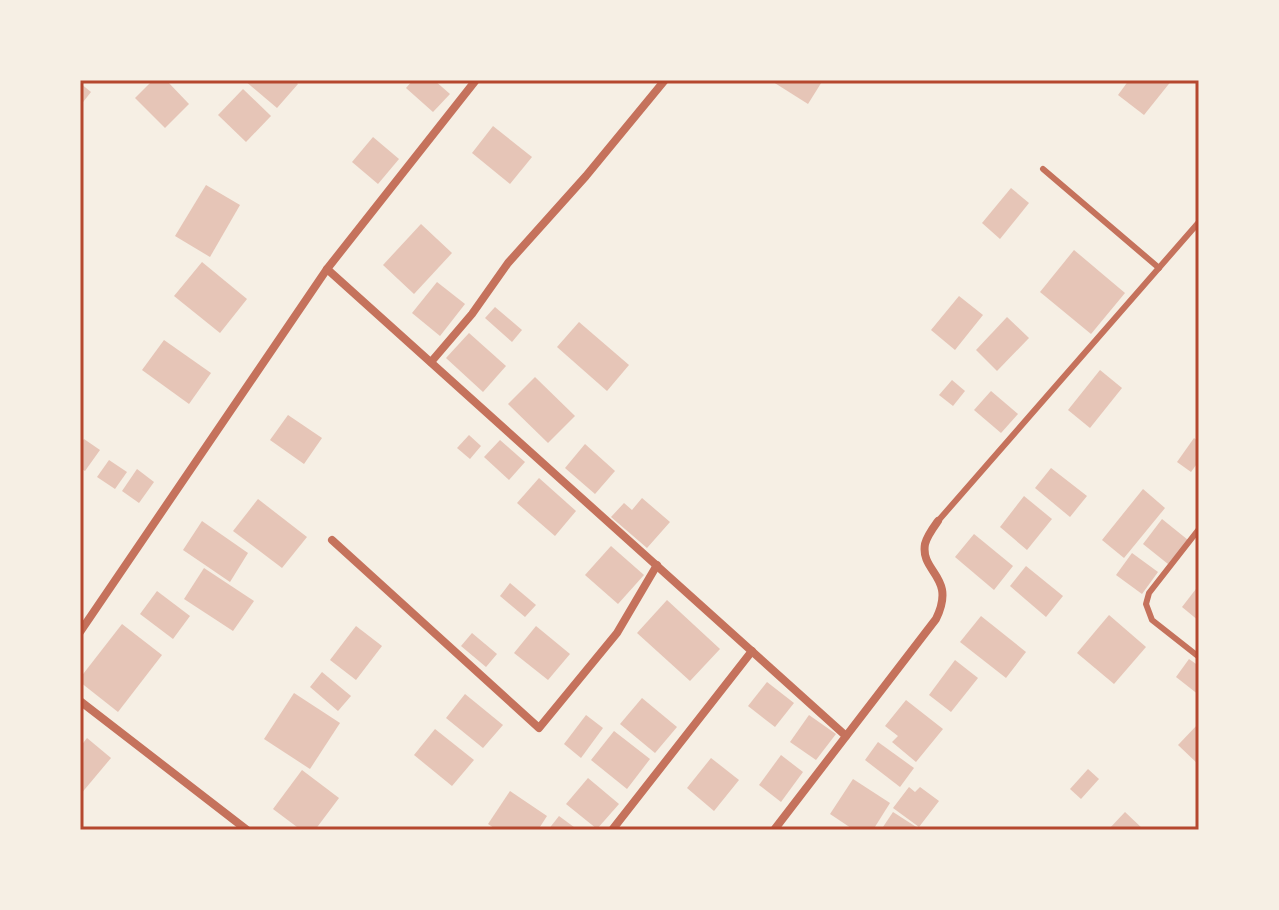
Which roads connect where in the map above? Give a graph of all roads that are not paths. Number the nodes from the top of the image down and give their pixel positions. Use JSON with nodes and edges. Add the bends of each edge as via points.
{"nodes":[{"id":1,"x":476,"y":80,"type":"edge"},
{"id":2,"x":665,"y":80,"type":"edge"},
{"id":3,"x":1043,"y":169,"type":"dead end"},
{"id":4,"x":1199,"y":222,"type":"edge"},
{"id":5,"x":1159,"y":268,"type":"junction"},
{"id":6,"x":327,"y":269,"type":"junction"},
{"id":7,"x":431,"y":362,"type":"junction"},
{"id":8,"x":938,"y":521,"type":"joint"},
{"id":9,"x":1199,"y":529,"type":"edge"},
{"id":10,"x":332,"y":540,"type":"dead end"},
{"id":11,"x":657,"y":565,"type":"junction"},
{"id":12,"x":80,"y":632,"type":"edge"},
{"id":13,"x":752,"y":651,"type":"junction"},
{"id":14,"x":1199,"y":657,"type":"edge"},
{"id":15,"x":80,"y":701,"type":"edge"},
{"id":16,"x":846,"y":736,"type":"junction"},
{"id":17,"x":247,"y":830,"type":"edge"},
{"id":18,"x":612,"y":830,"type":"edge"},
{"id":19,"x":774,"y":830,"type":"edge"}],
"edges":[{"from":1,"to":6,"type":"street"},
{"from":2,"to":7,"type":"street"},
{"from":3,"to":5,"type":"lane"},
{"from":4,"to":5,"type":"lane"},
{"from":5,"to":8,"type":"lane"},
{"from":6,"to":7,"type":"street"},
{"from":6,"to":12,"type":"street"},
{"from":7,"to":11,"type":"street"},
{"from":8,"to":16,"type":"street","via":[[925,552],[943,585],[942,606]]},
{"from":9,"to":14,"type":"lane","via":[[1146,604],[1152,620]]},
{"from":10,"to":11,"type":"street","via":[[539,728],[617,633]]},
{"from":11,"to":13,"type":"street"},
{"from":13,"to":16,"type":"street"},
{"from":13,"to":18,"type":"street"},
{"from":15,"to":17,"type":"street"},
{"from":16,"to":19,"type":"street"}]}
